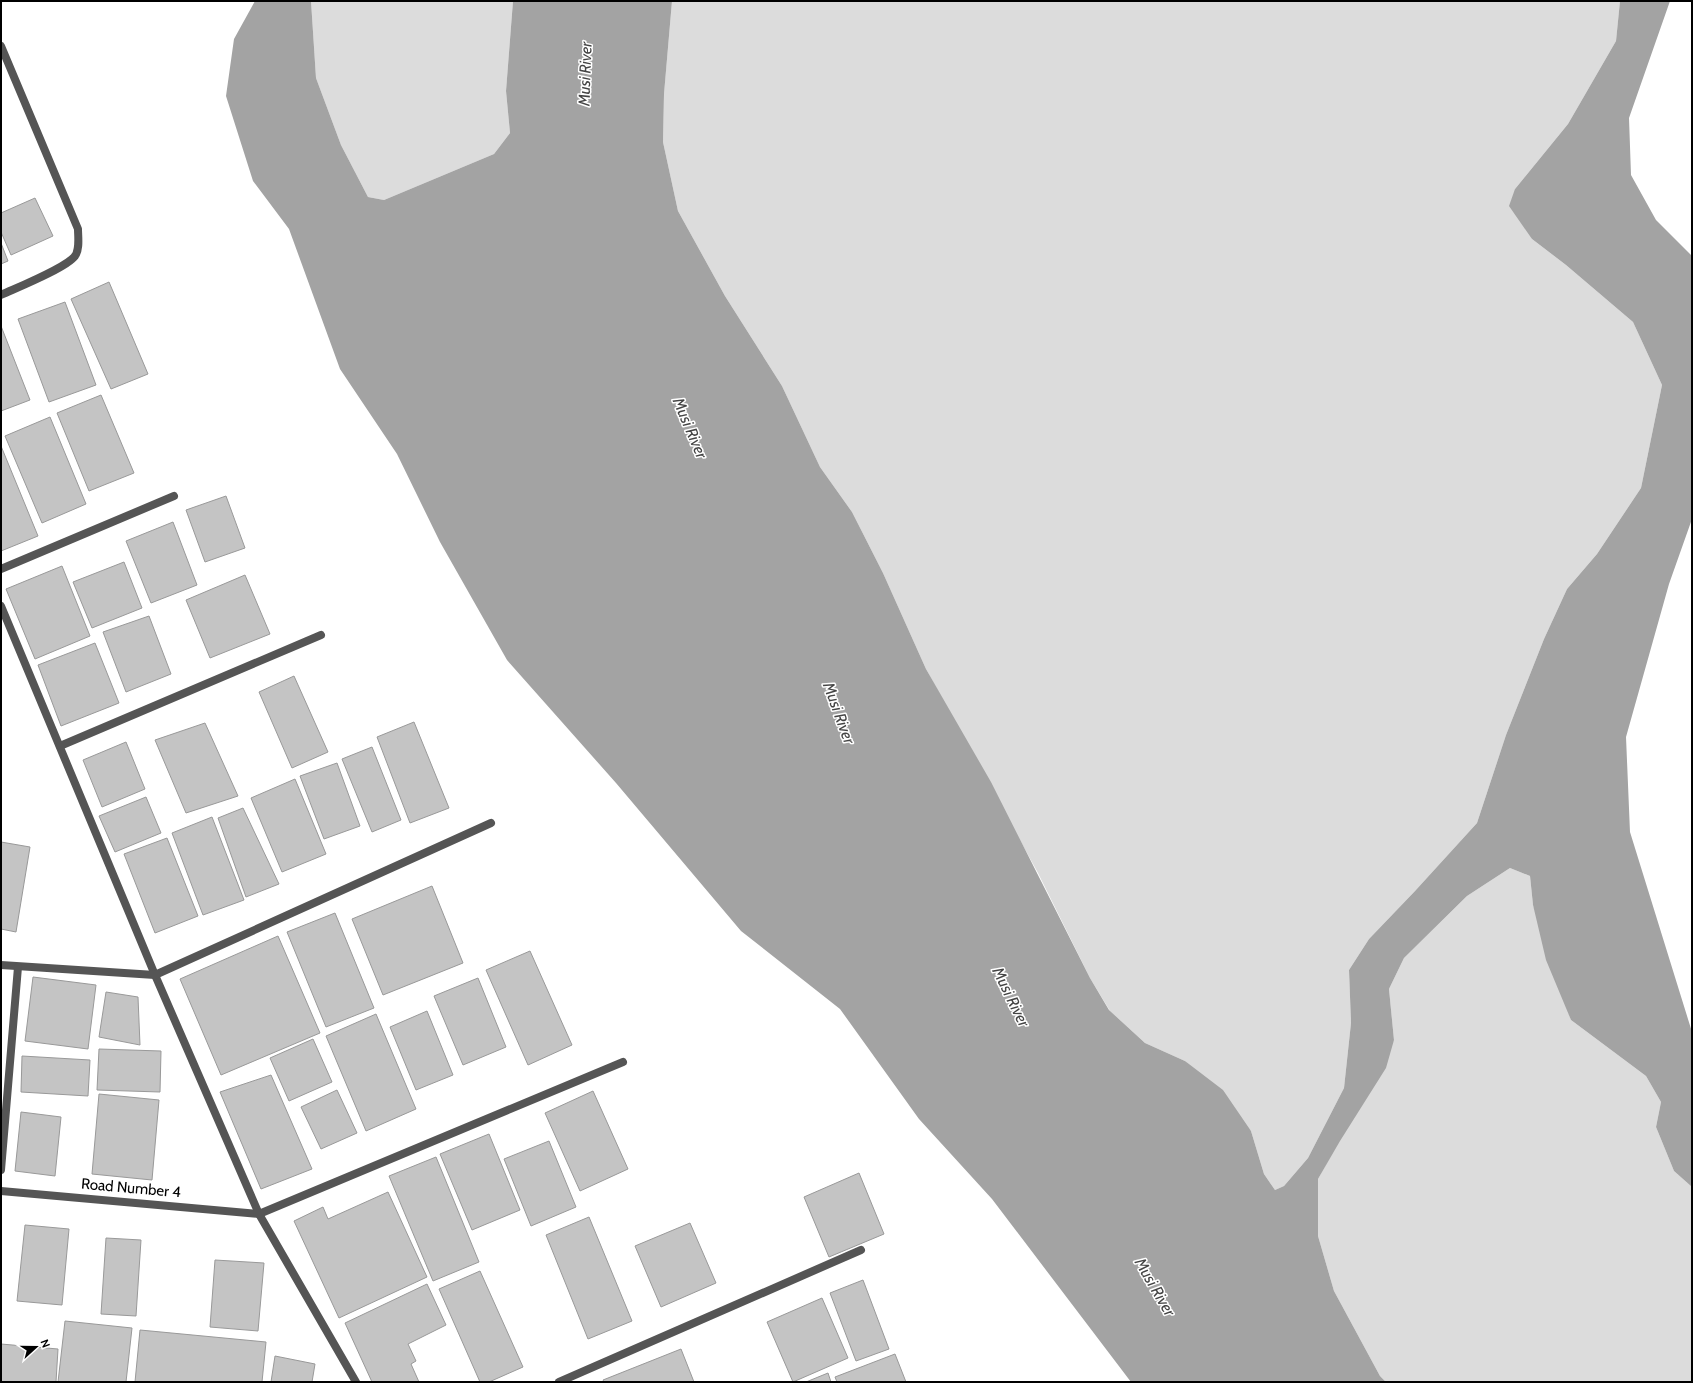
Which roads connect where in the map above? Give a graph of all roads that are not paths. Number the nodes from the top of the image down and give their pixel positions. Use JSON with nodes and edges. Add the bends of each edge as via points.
{"nodes":[{"id":1,"x":1,"y":46,"type":"edge"},
{"id":2,"x":1,"y":295,"type":"edge"},
{"id":3,"x":174,"y":496,"type":"dead end"},
{"id":4,"x":1,"y":569,"type":"edge"},
{"id":5,"x":1,"y":606,"type":"edge"},
{"id":6,"x":321,"y":634,"type":"dead end"},
{"id":7,"x":60,"y":746,"type":"junction"},
{"id":8,"x":491,"y":823,"type":"dead end"},
{"id":9,"x":1,"y":965,"type":"edge"},
{"id":10,"x":18,"y":967,"type":"junction"},
{"id":11,"x":155,"y":975,"type":"junction"},
{"id":12,"x":623,"y":1062,"type":"dead end"},
{"id":13,"x":1,"y":1170,"type":"edge"},
{"id":14,"x":1,"y":1191,"type":"edge"},
{"id":15,"x":259,"y":1214,"type":"junction"},
{"id":16,"x":861,"y":1250,"type":"dead end"},
{"id":17,"x":356,"y":1382,"type":"edge"},
{"id":18,"x":559,"y":1382,"type":"edge"}],
"edges":[{"from":1,"to":2,"type":"street","via":[[78,229],[75,256],[59,268]]},
{"from":3,"to":4,"type":"street"},
{"from":5,"to":7,"type":"street"},
{"from":6,"to":7,"type":"street"},
{"from":7,"to":11,"type":"street"},
{"from":8,"to":11,"type":"street"},
{"from":9,"to":10,"type":"street"},
{"from":10,"to":11,"type":"street"},
{"from":10,"to":13,"type":"street"},
{"from":11,"to":15,"type":"street"},
{"from":12,"to":15,"type":"street"},
{"from":14,"to":15,"type":"street","name":"Road Number 4"},
{"from":15,"to":17,"type":"street"},
{"from":16,"to":18,"type":"street"}]}
